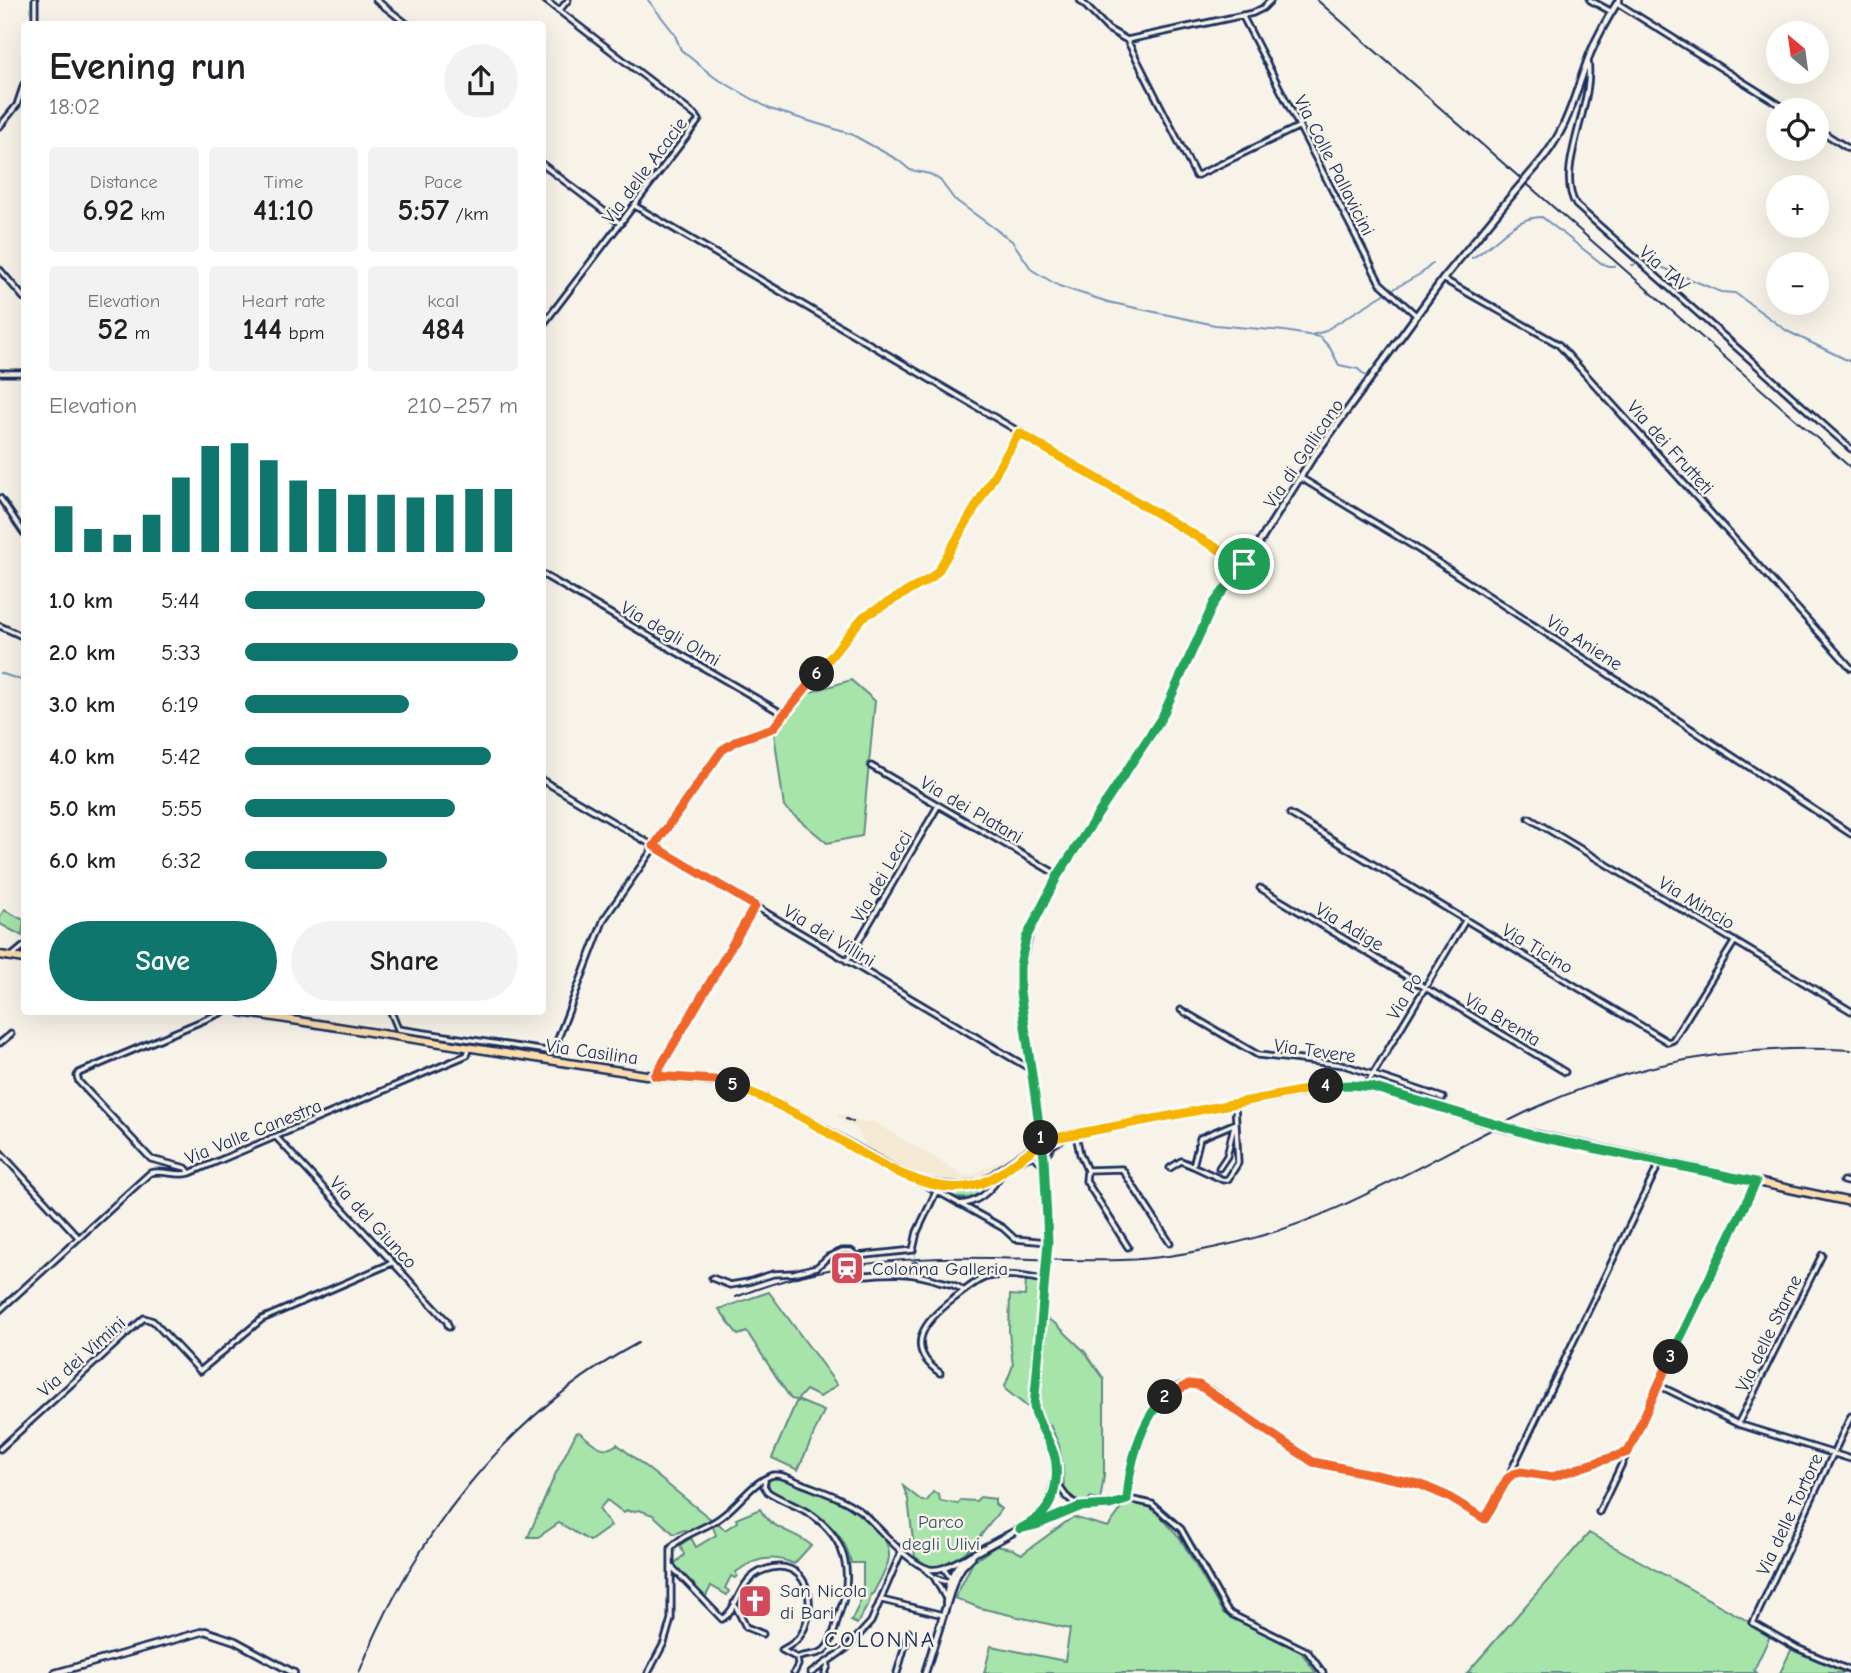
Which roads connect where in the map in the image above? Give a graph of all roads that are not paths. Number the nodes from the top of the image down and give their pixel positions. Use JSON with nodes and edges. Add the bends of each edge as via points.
{"nodes":[{"id":1,"x":34,"y":0,"type":"edge"},
{"id":2,"x":376,"y":0,"type":"edge"},
{"id":3,"x":545,"y":0,"type":"edge"},
{"id":4,"x":568,"y":0,"type":"edge"},
{"id":5,"x":1080,"y":0,"type":"edge"},
{"id":6,"x":1270,"y":0,"type":"edge"},
{"id":7,"x":1590,"y":0,"type":"edge"},
{"id":8,"x":1618,"y":2,"type":"edge"},
{"id":9,"x":559,"y":11,"type":"junction"},
{"id":10,"x":1612,"y":12,"type":"junction"},
{"id":11,"x":1242,"y":15,"type":"junction"},
{"id":12,"x":35,"y":21,"type":"edge"},
{"id":13,"x":403,"y":21,"type":"edge"},
{"id":14,"x":1126,"y":40,"type":"junction"},
{"id":15,"x":1588,"y":59,"type":"junction"},
{"id":16,"x":21,"y":93,"type":"edge"},
{"id":17,"x":1769,"y":98,"type":"edge"},
{"id":18,"x":0,"y":126,"type":"edge"},
{"id":19,"x":1300,"y":126,"type":"junction"},
{"id":20,"x":1829,"y":136,"type":"edge"},
{"id":21,"x":1851,"y":150,"type":"edge"},
{"id":22,"x":546,"y":167,"type":"edge"},
{"id":23,"x":635,"y":206,"type":"junction"},
{"id":24,"x":621,"y":224,"type":"junction"},
{"id":25,"x":0,"y":270,"type":"edge"},
{"id":26,"x":1443,"y":279,"type":"junction"},
{"id":27,"x":21,"y":294,"type":"edge"},
{"id":28,"x":1417,"y":316,"type":"junction"},
{"id":29,"x":546,"y":321,"type":"edge"},
{"id":30,"x":0,"y":373,"type":"edge"},
{"id":31,"x":21,"y":373,"type":"edge"},
{"id":32,"x":1019,"y":433,"type":"junction"},
{"id":33,"x":1851,"y":449,"type":"edge"},
{"id":34,"x":1300,"y":477,"type":"junction"},
{"id":35,"x":0,"y":498,"type":"edge"},
{"id":36,"x":21,"y":529,"type":"edge"},
{"id":37,"x":1244,"y":564,"type":"junction"},
{"id":38,"x":546,"y":576,"type":"edge"},
{"id":39,"x":0,"y":625,"type":"edge"},
{"id":40,"x":21,"y":636,"type":"edge"},
{"id":41,"x":1851,"y":668,"type":"edge"},
{"id":42,"x":785,"y":715,"type":"junction"},
{"id":43,"x":871,"y":766,"type":"dead end"},
{"id":44,"x":546,"y":782,"type":"edge"},
{"id":45,"x":938,"y":806,"type":"junction"},
{"id":46,"x":1290,"y":814,"type":"dead end"},
{"id":47,"x":1529,"y":818,"type":"dead end"},
{"id":48,"x":1851,"y":834,"type":"edge"},
{"id":49,"x":654,"y":846,"type":"junction"},
{"id":50,"x":1058,"y":875,"type":"junction"},
{"id":51,"x":1260,"y":888,"type":"dead end"},
{"id":52,"x":755,"y":906,"type":"junction"},
{"id":53,"x":1465,"y":921,"type":"junction"},
{"id":54,"x":1735,"y":941,"type":"junction"},
{"id":55,"x":21,"y":948,"type":"edge"},
{"id":56,"x":0,"y":954,"type":"edge"},
{"id":57,"x":12,"y":956,"type":"junction"},
{"id":58,"x":21,"y":958,"type":"edge"},
{"id":59,"x":847,"y":961,"type":"junction"},
{"id":60,"x":1425,"y":989,"type":"junction"},
{"id":61,"x":1181,"y":1010,"type":"dead end"},
{"id":62,"x":1851,"y":1011,"type":"edge"},
{"id":63,"x":216,"y":1015,"type":"edge"},
{"id":64,"x":259,"y":1015,"type":"edge"},
{"id":65,"x":391,"y":1015,"type":"edge"},
{"id":66,"x":398,"y":1029,"type":"junction"},
{"id":67,"x":10,"y":1034,"type":"dead end"},
{"id":68,"x":398,"y":1038,"type":"junction"},
{"id":69,"x":0,"y":1043,"type":"edge"},
{"id":70,"x":469,"y":1048,"type":"junction"},
{"id":71,"x":1032,"y":1070,"type":"junction"},
{"id":72,"x":1565,"y":1072,"type":"dead end"},
{"id":73,"x":1372,"y":1075,"type":"junction"},
{"id":74,"x":655,"y":1076,"type":"junction"},
{"id":75,"x":1366,"y":1086,"type":"junction"},
{"id":76,"x":1443,"y":1098,"type":"dead end"},
{"id":77,"x":1235,"y":1103,"type":"junction"},
{"id":78,"x":1236,"y":1123,"type":"junction"},
{"id":79,"x":1074,"y":1133,"type":"junction"},
{"id":80,"x":276,"y":1137,"type":"junction"},
{"id":81,"x":1042,"y":1142,"type":"junction"},
{"id":82,"x":0,"y":1152,"type":"edge"},
{"id":83,"x":1044,"y":1157,"type":"junction"},
{"id":84,"x":1660,"y":1162,"type":"junction"},
{"id":85,"x":1012,"y":1163,"type":"junction"},
{"id":86,"x":1043,"y":1165,"type":"junction"},
{"id":87,"x":1193,"y":1166,"type":"junction"},
{"id":88,"x":1170,"y":1168,"type":"dead end"},
{"id":89,"x":1219,"y":1168,"type":"dead end"},
{"id":90,"x":1004,"y":1170,"type":"junction"},
{"id":91,"x":1087,"y":1170,"type":"junction"},
{"id":92,"x":190,"y":1172,"type":"junction"},
{"id":93,"x":1843,"y":1181,"type":"dead end"},
{"id":94,"x":921,"y":1182,"type":"junction"},
{"id":95,"x":1756,"y":1182,"type":"junction"},
{"id":96,"x":1851,"y":1183,"type":"edge"},
{"id":97,"x":936,"y":1192,"type":"junction"},
{"id":98,"x":1851,"y":1202,"type":"edge"},
{"id":99,"x":957,"y":1204,"type":"junction"},
{"id":100,"x":79,"y":1238,"type":"junction"},
{"id":101,"x":1048,"y":1242,"type":"junction"},
{"id":102,"x":1170,"y":1243,"type":"dead end"},
{"id":103,"x":1128,"y":1247,"type":"dead end"},
{"id":104,"x":915,"y":1249,"type":"junction"},
{"id":105,"x":915,"y":1255,"type":"tunnel mouth"},
{"id":106,"x":1822,"y":1255,"type":"dead end"},
{"id":107,"x":393,"y":1263,"type":"junction"},
{"id":108,"x":915,"y":1265,"type":"tunnel mouth"},
{"id":109,"x":916,"y":1273,"type":"junction"},
{"id":110,"x":840,"y":1276,"type":"dead end"},
{"id":111,"x":712,"y":1278,"type":"dead end"},
{"id":112,"x":1046,"y":1281,"type":"junction"},
{"id":113,"x":964,"y":1291,"type":"junction"},
{"id":114,"x":0,"y":1310,"type":"edge"},
{"id":115,"x":449,"y":1327,"type":"dead end"},
{"id":116,"x":940,"y":1373,"type":"dead end"},
{"id":117,"x":1658,"y":1385,"type":"junction"},
{"id":118,"x":1851,"y":1416,"type":"edge"},
{"id":119,"x":1738,"y":1424,"type":"junction"},
{"id":120,"x":0,"y":1449,"type":"edge"},
{"id":121,"x":1628,"y":1452,"type":"junction"},
{"id":122,"x":1833,"y":1453,"type":"junction"},
{"id":123,"x":1851,"y":1459,"type":"edge"},
{"id":124,"x":1511,"y":1475,"type":"junction"},
{"id":125,"x":766,"y":1479,"type":"junction"},
{"id":126,"x":1055,"y":1481,"type":"junction"},
{"id":127,"x":1127,"y":1500,"type":"junction"},
{"id":128,"x":1079,"y":1507,"type":"junction"},
{"id":129,"x":1599,"y":1512,"type":"dead end"},
{"id":130,"x":1020,"y":1529,"type":"junction"},
{"id":131,"x":984,"y":1548,"type":"junction"},
{"id":132,"x":902,"y":1550,"type":"junction"},
{"id":133,"x":969,"y":1556,"type":"junction"},
{"id":134,"x":920,"y":1565,"type":"junction"},
{"id":135,"x":671,"y":1566,"type":"junction"},
{"id":136,"x":944,"y":1568,"type":"junction"},
{"id":137,"x":934,"y":1577,"type":"junction"},
{"id":138,"x":951,"y":1580,"type":"junction"},
{"id":139,"x":882,"y":1600,"type":"junction"},
{"id":140,"x":946,"y":1601,"type":"junction"},
{"id":141,"x":734,"y":1602,"type":"junction"},
{"id":142,"x":943,"y":1615,"type":"junction"},
{"id":143,"x":909,"y":1632,"type":"dead end"},
{"id":144,"x":763,"y":1634,"type":"dead end"},
{"id":145,"x":797,"y":1658,"type":"junction"},
{"id":146,"x":826,"y":1662,"type":"junction"},
{"id":147,"x":1851,"y":1671,"type":"edge"},
{"id":148,"x":55,"y":1673,"type":"edge"},
{"id":149,"x":294,"y":1673,"type":"edge"},
{"id":150,"x":648,"y":1673,"type":"edge"},
{"id":151,"x":794,"y":1673,"type":"edge"},
{"id":152,"x":811,"y":1673,"type":"edge"},
{"id":153,"x":825,"y":1673,"type":"edge"},
{"id":154,"x":897,"y":1673,"type":"edge"},
{"id":155,"x":925,"y":1673,"type":"edge"},
{"id":156,"x":1323,"y":1673,"type":"edge"}],
"edges":[{"from":1,"to":12,"type":"street"},
{"from":2,"to":13,"type":"street"},
{"from":3,"to":9,"type":"street","name":"Via delle Acacie"},
{"from":4,"to":9,"type":"street"},
{"from":5,"to":14,"type":"street"},
{"from":6,"to":11,"type":"street","via":[[1261,10]]},
{"from":7,"to":10,"type":"street"},
{"from":8,"to":10,"type":"street","name":"Via di Gallicano"},
{"from":8,"to":17,"type":"street"},
{"from":9,"to":23,"type":"street","name":"Via delle Acacie","via":[[699,119]]},
{"from":10,"to":15,"type":"street","name":"Via di Gallicano"},
{"from":11,"to":14,"type":"street"},
{"from":11,"to":19,"type":"street","name":"Via Colle Pallavicini"},
{"from":14,"to":19,"type":"street","via":[[1195,176]]},
{"from":15,"to":26,"type":"street","name":"Via di Gallicano","bridge":true,"via":[[1555,143]]},
{"from":15,"to":33,"type":"street","name":"Via TAV","via":[[1590,82],[1569,175],[1569,191],[1576,205]]},
{"from":16,"to":18,"type":"street"},
{"from":19,"to":28,"type":"street","name":"Via Colle Pallavicini","via":[[1381,285]]},
{"from":20,"to":21,"type":"street"},
{"from":22,"to":24,"type":"street"},
{"from":23,"to":24,"type":"street","name":"Via delle Acacie"},
{"from":23,"to":32,"type":"street"},
{"from":24,"to":29,"type":"street","name":"Via delle Acacie"},
{"from":25,"to":27,"type":"street"},
{"from":26,"to":28,"type":"street","name":"Via di Gallicano"},
{"from":26,"to":41,"type":"street","name":"Via dei Frutteti","via":[[1558,344]]},
{"from":28,"to":34,"type":"street","name":"Via di Gallicano"},
{"from":30,"to":31,"type":"street"},
{"from":32,"to":37,"type":"street"},
{"from":32,"to":42,"type":"street","via":[[938,571],[859,620]]},
{"from":34,"to":37,"type":"street","name":"Via di Gallicano"},
{"from":34,"to":48,"type":"street","name":"Via Aniene","via":[[1413,545]]},
{"from":35,"to":36,"type":"street"},
{"from":37,"to":50,"type":"street","name":"Via di Gallicano","via":[[1209,612],[1156,727]]},
{"from":38,"to":42,"type":"street","name":"Via degli Olmi"},
{"from":39,"to":40,"type":"street"},
{"from":42,"to":49,"type":"street","via":[[769,730],[722,750]]},
{"from":43,"to":45,"type":"street","name":"Via dei Platani"},
{"from":44,"to":49,"type":"street","name":"Via dei Villini"},
{"from":45,"to":50,"type":"street","name":"Via dei Platani"},
{"from":45,"to":59,"type":"street","name":"Via dei Lecci"},
{"from":46,"to":53,"type":"street","name":"Via Ticino"},
{"from":47,"to":54,"type":"street","name":"Via Mincio"},
{"from":49,"to":52,"type":"street","name":"Via dei Villini"},
{"from":49,"to":66,"type":"street","via":[[604,919],[553,1050]]},
{"from":50,"to":71,"type":"street","name":"Via di Gallicano","via":[[1026,938],[1020,966]]},
{"from":51,"to":60,"type":"street","name":"Via Adige"},
{"from":52,"to":59,"type":"street","name":"Via dei Villini"},
{"from":52,"to":74,"type":"street"},
{"from":53,"to":54,"type":"street","name":"Via Ticino","via":[[1669,1042]]},
{"from":53,"to":60,"type":"street","name":"Via Po"},
{"from":54,"to":62,"type":"street","name":"Via Mincio"},
{"from":55,"to":57,"type":"street"},
{"from":56,"to":57,"type":"main road"},
{"from":57,"to":58,"type":"main road"},
{"from":59,"to":71,"type":"street","name":"Via dei Villini"},
{"from":60,"to":72,"type":"street","name":"Via Brenta"},
{"from":60,"to":73,"type":"street","name":"Via Po"},
{"from":61,"to":73,"type":"street","name":"Via Tevere","via":[[1255,1055],[1339,1064]]},
{"from":63,"to":92,"type":"street","via":[[77,1076],[153,1160]]},
{"from":64,"to":68,"type":"main road","name":"Via Casilina"},
{"from":65,"to":66,"type":"street"},
{"from":66,"to":68,"type":"street"},
{"from":67,"to":69,"type":"street"},
{"from":68,"to":70,"type":"main road","name":"Via Casilina"},
{"from":70,"to":74,"type":"main road","name":"Via Casilina"},
{"from":70,"to":80,"type":"street","name":"Via Valle Canestra","via":[[467,1055]]},
{"from":71,"to":81,"type":"street","name":"Via di Gallicano"},
{"from":73,"to":75,"type":"street","name":"Via Po"},
{"from":73,"to":76,"type":"street","name":"Via Tevere"},
{"from":74,"to":94,"type":"main road","name":"Via Casilina","via":[[728,1083],[802,1117]]},
{"from":75,"to":77,"type":"main road","name":"Via Casilina","via":[[1330,1086]]},
{"from":75,"to":84,"type":"main road","name":"Via Casilina","bridge":true,"via":[[1508,1129]]},
{"from":77,"to":78,"type":"street"},
{"from":77,"to":79,"type":"main road","name":"Via Casilina"},
{"from":78,"to":87,"type":"street","via":[[1200,1138]]},
{"from":78,"to":87,"type":"street","via":[[1238,1163],[1228,1179]]},
{"from":78,"to":89,"type":"street"},
{"from":79,"to":81,"type":"main road","name":"Via Casilina"},
{"from":79,"to":83,"type":"street"},
{"from":79,"to":91,"type":"street"},
{"from":80,"to":92,"type":"street","name":"Via Valle Canestra"},
{"from":80,"to":107,"type":"street","name":"Via del Giunco"},
{"from":81,"to":83,"type":"street"},
{"from":81,"to":85,"type":"main road","name":"Via Casilina"},
{"from":81,"to":86,"type":"street"},
{"from":82,"to":100,"type":"street"},
{"from":83,"to":86,"type":"street"},
{"from":84,"to":95,"type":"main road","name":"Via Casilina"},
{"from":84,"to":124,"type":"street"},
{"from":85,"to":86,"type":"street","via":[[1032,1156]]},
{"from":85,"to":90,"type":"main road","name":"Via Casilina"},
{"from":86,"to":101,"type":"street"},
{"from":87,"to":88,"type":"street","via":[[1181,1161]]},
{"from":90,"to":94,"type":"main road","name":"Via Casilina","via":[[967,1186]]},
{"from":90,"to":99,"type":"street","via":[[979,1199]]},
{"from":91,"to":102,"type":"street","via":[[1122,1169]]},
{"from":91,"to":103,"type":"street","via":[[1087,1182]]},
{"from":92,"to":100,"type":"street","name":"Via Valle Canestra","via":[[150,1173]]},
{"from":93,"to":96,"type":"street"},
{"from":94,"to":97,"type":"street"},
{"from":95,"to":98,"type":"main road","name":"Via Casilina"},
{"from":95,"to":117,"type":"street"},
{"from":97,"to":99,"type":"street"},
{"from":97,"to":104,"type":"street","via":[[917,1232]]},
{"from":99,"to":101,"type":"street","via":[[1015,1239]]},
{"from":100,"to":114,"type":"street","name":"Via Valle Canestra"},
{"from":101,"to":112,"type":"street"},
{"from":104,"to":105,"type":"street"},
{"from":104,"to":111,"type":"street","via":[[859,1256],[845,1250],[817,1268],[734,1285]]},
{"from":106,"to":119,"type":"street","name":"Via delle Starne"},
{"from":107,"to":115,"type":"street","name":"Via del Giunco"},
{"from":107,"to":120,"type":"street","name":"Via dei Vimini","via":[[262,1318],[200,1371],[153,1321],[144,1318]]},
{"from":108,"to":109,"type":"street"},
{"from":109,"to":110,"type":"street"},
{"from":109,"to":113,"type":"street"},
{"from":112,"to":113,"type":"street","via":[[994,1276]]},
{"from":112,"to":126,"type":"street","via":[[1034,1407],[1054,1454]]},
{"from":113,"to":116,"type":"street","via":[[923,1329],[922,1354]]},
{"from":117,"to":119,"type":"street"},
{"from":117,"to":121,"type":"street"},
{"from":118,"to":122,"type":"street","name":"Via delle Tortore"},
{"from":119,"to":122,"type":"street"},
{"from":121,"to":124,"type":"street","via":[[1552,1477]]},
{"from":121,"to":129,"type":"street"},
{"from":122,"to":123,"type":"street"},
{"from":122,"to":147,"type":"street","name":"Via delle Tortore","via":[[1754,1623]]},
{"from":124,"to":127,"type":"street","via":[[1485,1519],[1419,1484],[1313,1462],[1210,1390],[1192,1384],[1166,1396],[1149,1420]]},
{"from":125,"to":132,"type":"street","via":[[778,1475],[840,1498]]},
{"from":125,"to":135,"type":"street","via":[[718,1520],[674,1544]]},
{"from":125,"to":145,"type":"street","via":[[768,1492],[819,1521],[846,1560],[844,1601],[827,1646]]},
{"from":126,"to":128,"type":"street"},
{"from":126,"to":130,"type":"street","via":[[1046,1510]]},
{"from":127,"to":128,"type":"street"},
{"from":127,"to":156,"type":"street","via":[[1152,1504],[1181,1529],[1231,1614],[1307,1651]]},
{"from":128,"to":130,"type":"street"},
{"from":130,"to":131,"type":"street"},
{"from":131,"to":133,"type":"street"},
{"from":131,"to":138,"type":"street"},
{"from":132,"to":134,"type":"street"},
{"from":132,"to":139,"type":"street"},
{"from":133,"to":136,"type":"street"},
{"from":133,"to":138,"type":"street"},
{"from":134,"to":136,"type":"street"},
{"from":134,"to":137,"type":"street"},
{"from":135,"to":141,"type":"street","via":[[723,1618]]},
{"from":135,"to":150,"type":"street","via":[[671,1619]]},
{"from":136,"to":138,"type":"street"},
{"from":137,"to":138,"type":"street"},
{"from":137,"to":140,"type":"street"},
{"from":138,"to":140,"type":"street"},
{"from":139,"to":142,"type":"street"},
{"from":139,"to":146,"type":"street","via":[[871,1622]]},
{"from":140,"to":142,"type":"street"},
{"from":141,"to":144,"type":"street","via":[[746,1627]]},
{"from":141,"to":145,"type":"street","via":[[758,1573],[790,1570],[804,1579],[809,1601],[804,1629],[782,1650]]},
{"from":142,"to":155,"type":"street"},
{"from":143,"to":154,"type":"street"},
{"from":145,"to":151,"type":"street"},
{"from":146,"to":152,"type":"street"},
{"from":146,"to":153,"type":"street"},
{"from":148,"to":149,"type":"street","via":[[205,1630]]}]}
